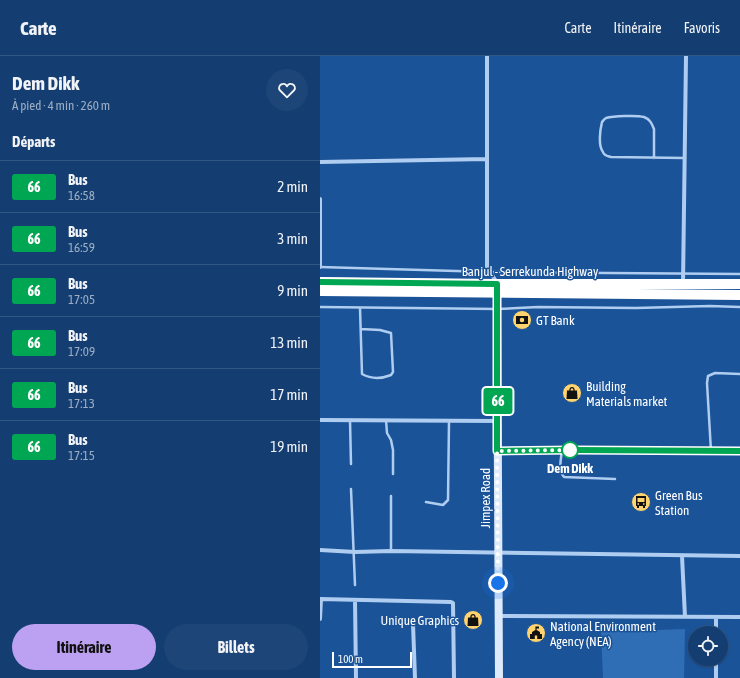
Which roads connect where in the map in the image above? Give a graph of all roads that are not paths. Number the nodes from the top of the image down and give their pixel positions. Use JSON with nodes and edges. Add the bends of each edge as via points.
{"nodes":[{"id":1,"x":487,"y":56,"type":"edge"},
{"id":2,"x":686,"y":56,"type":"edge"},
{"id":3,"x":487,"y":158,"type":"junction"},
{"id":4,"x":654,"y":158,"type":"junction"},
{"id":5,"x":685,"y":158,"type":"junction"},
{"id":6,"x":320,"y":162,"type":"edge"},
{"id":7,"x":320,"y":200,"type":"edge"},
{"id":8,"x":320,"y":267,"type":"edge"},
{"id":9,"x":490,"y":272,"type":"junction"},
{"id":10,"x":684,"y":273,"type":"junction"},
{"id":11,"x":740,"y":274,"type":"edge"},
{"id":12,"x":320,"y":282,"type":"edge"},
{"id":13,"x":683,"y":284,"type":"junction"},
{"id":14,"x":740,"y":284,"type":"edge"},
{"id":15,"x":497,"y":288,"type":"junction"},
{"id":16,"x":320,"y":291,"type":"edge"},
{"id":17,"x":740,"y":295,"type":"edge"},
{"id":18,"x":320,"y":307,"type":"edge"},
{"id":19,"x":740,"y":307,"type":"edge"},
{"id":20,"x":360,"y":308,"type":"junction"},
{"id":21,"x":498,"y":309,"type":"junction"},
{"id":22,"x":361,"y":329,"type":"junction"},
{"id":23,"x":740,"y":374,"type":"edge"},
{"id":24,"x":320,"y":420,"type":"edge"},
{"id":25,"x":350,"y":420,"type":"junction"},
{"id":26,"x":386,"y":420,"type":"junction"},
{"id":27,"x":498,"y":420,"type":"junction"},
{"id":28,"x":449,"y":421,"type":"junction"},
{"id":29,"x":562,"y":450,"type":"junction"},
{"id":30,"x":497,"y":451,"type":"junction"},
{"id":31,"x":711,"y":451,"type":"junction"},
{"id":32,"x":740,"y":451,"type":"edge"},
{"id":33,"x":351,"y":464,"type":"dead end"},
{"id":34,"x":393,"y":474,"type":"dead end"},
{"id":35,"x":615,"y":479,"type":"dead end"},
{"id":36,"x":351,"y":489,"type":"dead end"},
{"id":37,"x":391,"y":496,"type":"dead end"},
{"id":38,"x":426,"y":502,"type":"dead end"},
{"id":39,"x":320,"y":550,"type":"edge"},
{"id":40,"x":391,"y":551,"type":"junction"},
{"id":41,"x":355,"y":552,"type":"junction"},
{"id":42,"x":498,"y":552,"type":"junction"},
{"id":43,"x":682,"y":556,"type":"junction"},
{"id":44,"x":740,"y":556,"type":"edge"},
{"id":45,"x":356,"y":585,"type":"dead end"},
{"id":46,"x":320,"y":599,"type":"edge"},
{"id":47,"x":355,"y":600,"type":"junction"},
{"id":48,"x":498,"y":616,"type":"junction"},
{"id":49,"x":685,"y":617,"type":"junction"},
{"id":50,"x":716,"y":617,"type":"junction"},
{"id":51,"x":740,"y":617,"type":"edge"},
{"id":52,"x":320,"y":619,"type":"edge"},
{"id":53,"x":413,"y":624,"type":"dead end"},
{"id":54,"x":716,"y":626,"type":"edge"},
{"id":55,"x":716,"y":666,"type":"edge"},
{"id":56,"x":356,"y":678,"type":"edge"},
{"id":57,"x":415,"y":678,"type":"edge"},
{"id":58,"x":454,"y":678,"type":"edge"},
{"id":59,"x":499,"y":678,"type":"edge"},
{"id":60,"x":716,"y":678,"type":"edge"}],
"edges":[{"from":1,"to":3,"type":"street"},
{"from":2,"to":5,"type":"street"},
{"from":3,"to":6,"type":"street"},
{"from":3,"to":9,"type":"street","via":[[487,267]]},
{"from":4,"to":4,"type":"lane","via":[[654,129],[648,119],[636,116],[607,118],[602,122],[601,147],[605,155]]},
{"from":4,"to":5,"type":"lane"},
{"from":5,"to":10,"type":"street"},
{"from":7,"to":8,"type":"street"},
{"from":8,"to":9,"type":"lane"},
{"from":9,"to":10,"type":"lane"},
{"from":9,"to":15,"type":"street","via":[[496,280]]},
{"from":10,"to":11,"type":"lane"},
{"from":10,"to":13,"type":"street"},
{"from":12,"to":15,"type":"highway","name":"Banjul - Serrekunda Highway"},
{"from":13,"to":14,"type":"highway","name":"Banjul - Serrekunda Highway"},
{"from":13,"to":15,"type":"highway","name":"Banjul - Serrekunda Highway"},
{"from":15,"to":16,"type":"highway","name":"Banjul - Serrekunda Highway"},
{"from":15,"to":17,"type":"highway","name":"Banjul - Serrekunda Highway"},
{"from":15,"to":21,"type":"street","name":"Jimpex Road"},
{"from":18,"to":20,"type":"lane"},
{"from":19,"to":21,"type":"lane"},
{"from":20,"to":21,"type":"lane"},
{"from":20,"to":22,"type":"lane"},
{"from":21,"to":27,"type":"street","name":"Jimpex Road"},
{"from":22,"to":22,"type":"lane","via":[[362,374],[369,378],[391,375],[391,333]]},
{"from":23,"to":31,"type":"lane","via":[[715,373],[708,376]]},
{"from":24,"to":25,"type":"street"},
{"from":25,"to":26,"type":"street"},
{"from":25,"to":33,"type":"lane"},
{"from":26,"to":28,"type":"street"},
{"from":26,"to":34,"type":"lane","via":[[387,433],[394,450]]},
{"from":27,"to":28,"type":"street"},
{"from":27,"to":30,"type":"street","name":"Jimpex Road"},
{"from":28,"to":38,"type":"lane","via":[[448,500],[443,505]]},
{"from":29,"to":30,"type":"street"},
{"from":29,"to":31,"type":"street"},
{"from":29,"to":35,"type":"lane","via":[[561,469],[564,477]]},
{"from":30,"to":42,"type":"street","name":"Jimpex Road"},
{"from":31,"to":32,"type":"street"},
{"from":36,"to":41,"type":"lane"},
{"from":37,"to":40,"type":"lane"},
{"from":39,"to":41,"type":"street"},
{"from":40,"to":41,"type":"street"},
{"from":40,"to":42,"type":"street"},
{"from":41,"to":45,"type":"lane"},
{"from":42,"to":43,"type":"street"},
{"from":42,"to":48,"type":"street","name":"Jimpex Road"},
{"from":43,"to":44,"type":"street"},
{"from":43,"to":49,"type":"street"},
{"from":46,"to":47,"type":"street"},
{"from":46,"to":52,"type":"street"},
{"from":47,"to":56,"type":"street"},
{"from":47,"to":58,"type":"street","via":[[452,602]]},
{"from":48,"to":49,"type":"street"},
{"from":48,"to":59,"type":"street","name":"Jimpex Road"},
{"from":49,"to":50,"type":"street"},
{"from":50,"to":51,"type":"street"},
{"from":50,"to":54,"type":"street"},
{"from":53,"to":57,"type":"street"},
{"from":55,"to":60,"type":"street"}]}
